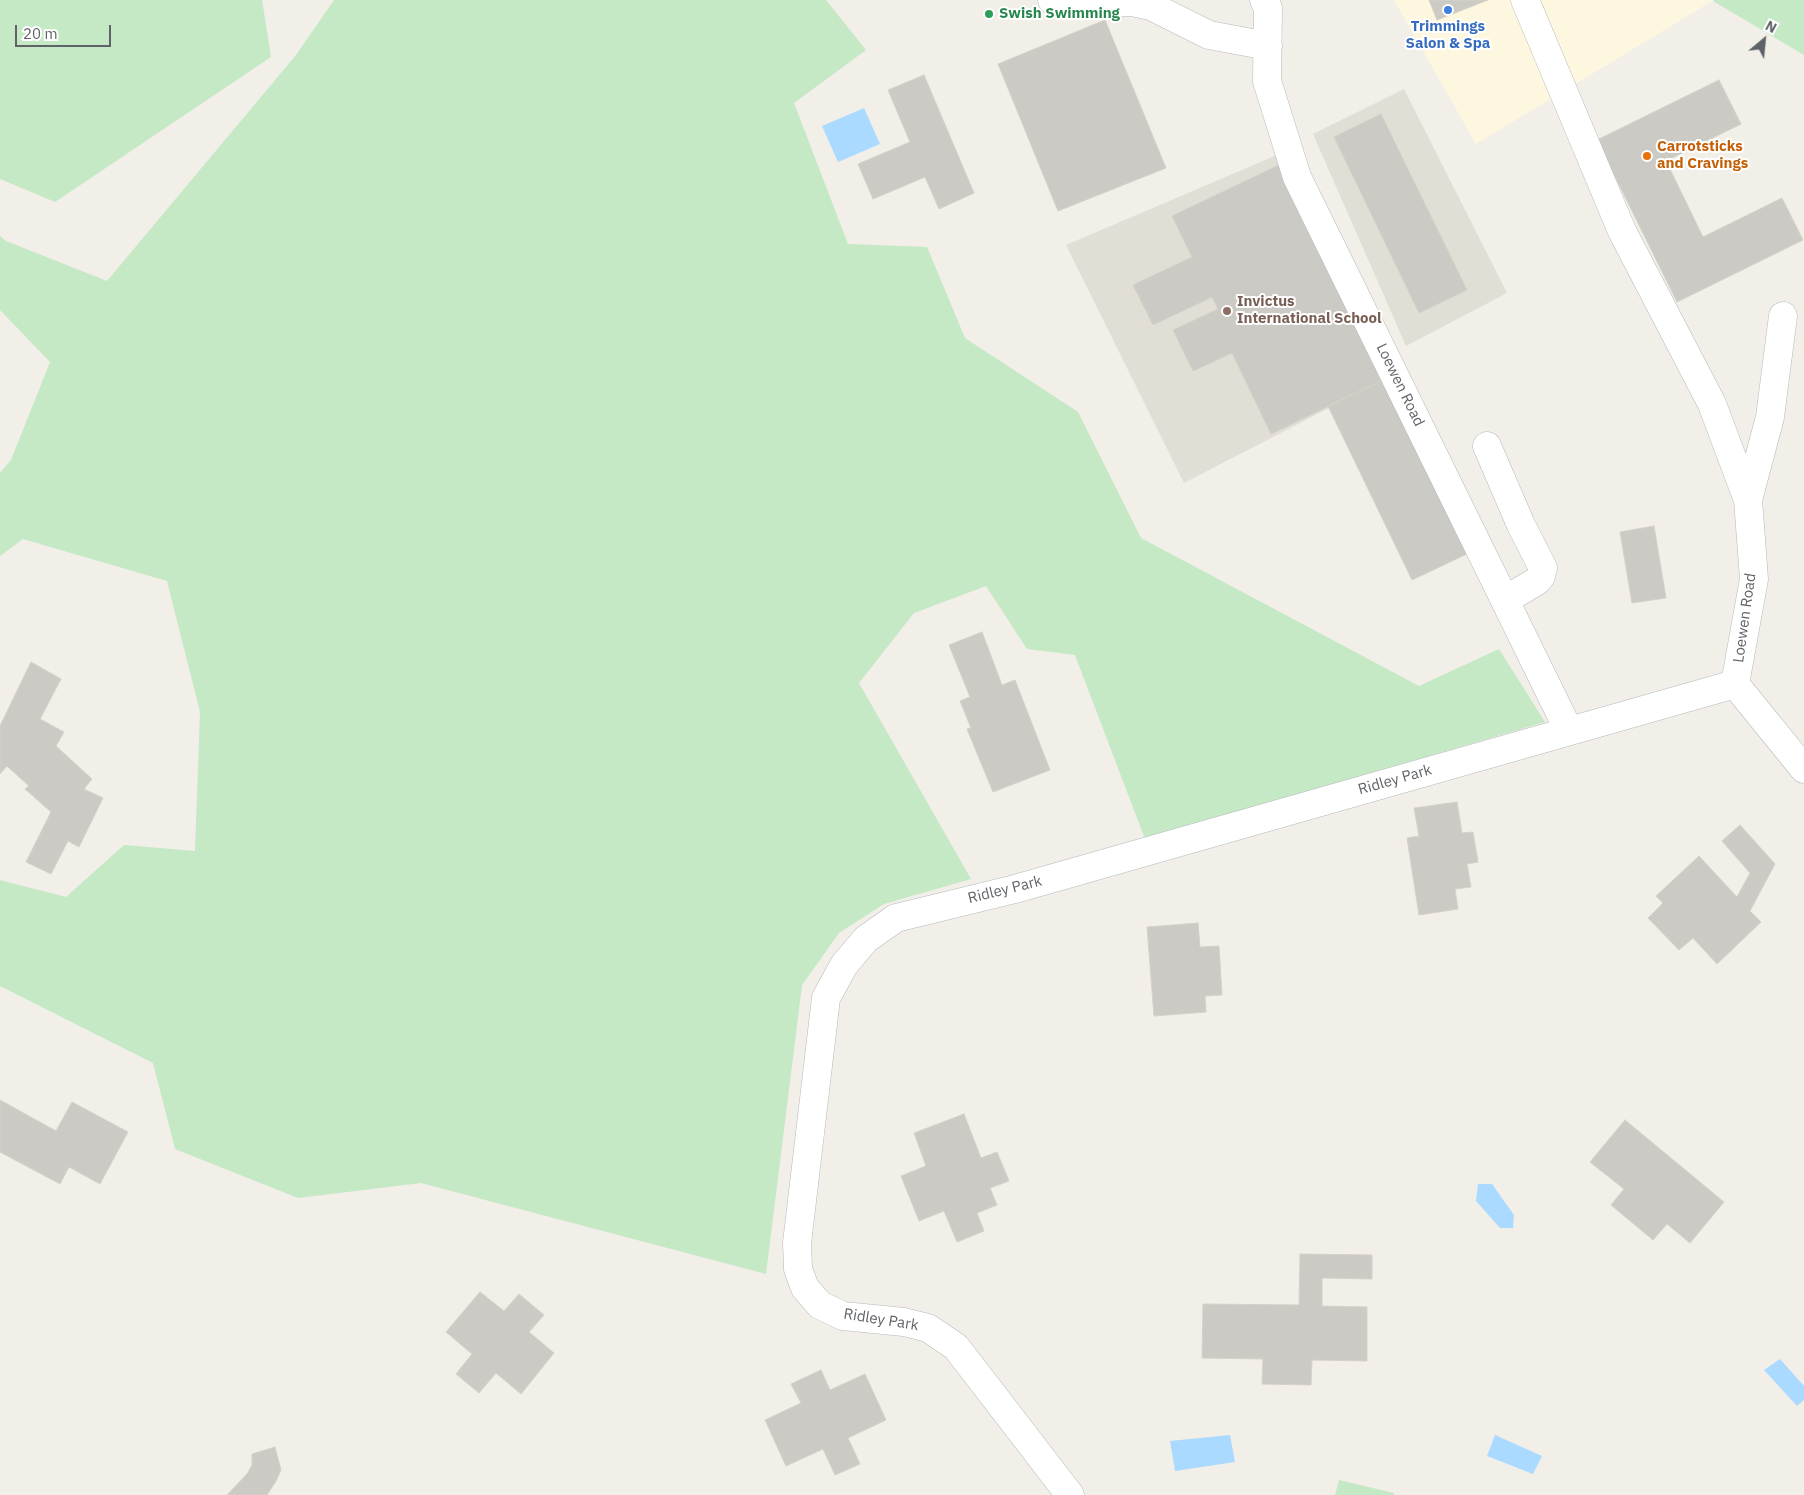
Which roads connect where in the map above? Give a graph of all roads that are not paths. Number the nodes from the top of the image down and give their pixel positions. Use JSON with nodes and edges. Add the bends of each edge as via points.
{"nodes":[{"id":1,"x":1052,"y":0,"type":"edge"},
{"id":2,"x":1264,"y":0,"type":"edge"},
{"id":3,"x":1525,"y":0,"type":"edge"},
{"id":4,"x":1268,"y":46,"type":"junction"},
{"id":5,"x":1783,"y":316,"type":"dead end"},
{"id":6,"x":1487,"y":446,"type":"dead end"},
{"id":7,"x":1748,"y":500,"type":"junction"},
{"id":8,"x":1504,"y":600,"type":"junction"},
{"id":9,"x":1735,"y":684,"type":"junction"},
{"id":10,"x":1569,"y":731,"type":"junction"},
{"id":11,"x":1804,"y":769,"type":"edge"},
{"id":12,"x":1070,"y":1495,"type":"edge"}],
"edges":[{"from":1,"to":4,"type":"street","via":[[1132,2],[1151,6],[1209,35]]},
{"from":2,"to":4,"type":"street","name":"Loewen Road","via":[[1268,8]]},
{"from":3,"to":7,"type":"street","name":"Loewen Road","via":[[1622,231],[1712,404]]},
{"from":4,"to":8,"type":"street","name":"Loewen Road","via":[[1267,81],[1298,177]]},
{"from":5,"to":7,"type":"street","via":[[1770,417]]},
{"from":6,"to":8,"type":"street","via":[[1543,568],[1537,581]]},
{"from":7,"to":9,"type":"street","name":"Loewen Road","via":[[1754,579]]},
{"from":8,"to":10,"type":"street","name":"Loewen Road"},
{"from":9,"to":10,"type":"street","name":"Ridley Park"},
{"from":9,"to":11,"type":"street"},
{"from":10,"to":12,"type":"street","name":"Ridley Park","via":[[1024,886],[896,918],[866,939],[844,965],[826,998],[797,1243],[798,1269],[805,1288],[820,1306],[843,1316],[904,1322],[928,1328],[956,1347]]}]}
